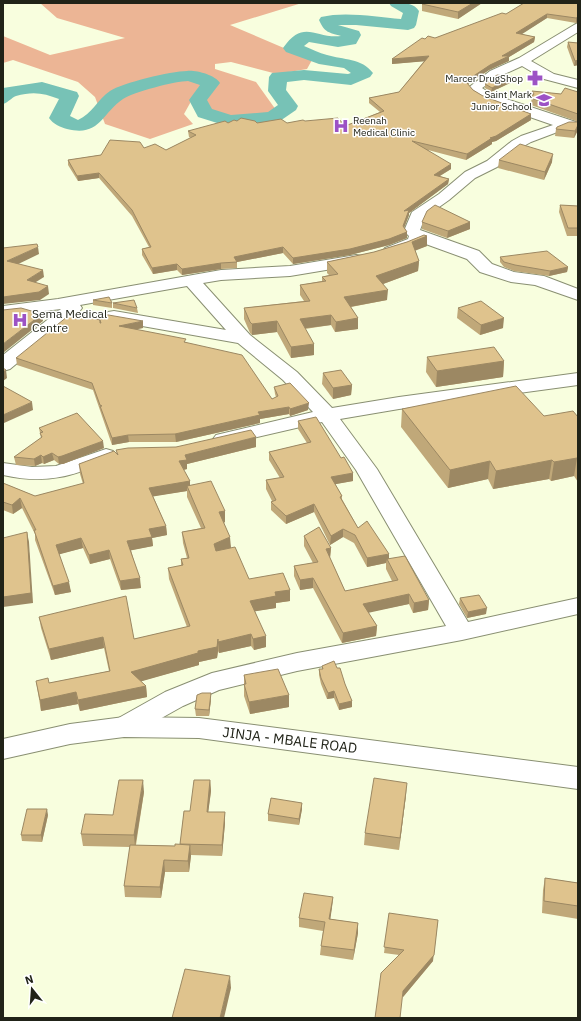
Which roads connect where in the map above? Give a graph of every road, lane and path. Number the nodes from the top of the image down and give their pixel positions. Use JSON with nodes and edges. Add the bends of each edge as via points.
{"nodes":[{"id":1,"x":578,"y":27,"type":"edge"},
{"id":2,"x":555,"y":41,"type":"junction"},
{"id":3,"x":578,"y":42,"type":"edge"},
{"id":4,"x":523,"y":61,"type":"junction"},
{"id":5,"x":578,"y":84,"type":"edge"},
{"id":6,"x":572,"y":125,"type":"edge"},
{"id":7,"x":417,"y":234,"type":"junction"},
{"id":8,"x":191,"y":280,"type":"junction"},
{"id":9,"x":578,"y":294,"type":"edge"},
{"id":10,"x":65,"y":306,"type":"junction"},
{"id":11,"x":3,"y":311,"type":"edge"},
{"id":12,"x":244,"y":340,"type":"junction"},
{"id":13,"x":3,"y":365,"type":"edge"},
{"id":14,"x":578,"y":379,"type":"edge"},
{"id":15,"x":327,"y":415,"type":"junction"},
{"id":16,"x":205,"y":443,"type":"edge"},
{"id":17,"x":123,"y":451,"type":"edge"},
{"id":18,"x":3,"y":469,"type":"edge"},
{"id":19,"x":578,"y":606,"type":"edge"},
{"id":20,"x":462,"y":632,"type":"junction"},
{"id":21,"x":124,"y":726,"type":"junction"},
{"id":22,"x":3,"y":749,"type":"edge"},
{"id":23,"x":578,"y":778,"type":"edge"}],
"edges":[{"from":1,"to":2,"type":"street"},
{"from":2,"to":3,"type":"street"},
{"from":2,"to":4,"type":"street"},
{"from":4,"to":5,"type":"street","via":[[539,73]]},
{"from":4,"to":6,"type":"street","via":[[494,74],[474,88],[486,97]]},
{"from":6,"to":7,"type":"street","via":[[526,139],[492,164],[470,175],[418,216],[412,231]]},
{"from":7,"to":8,"type":"street","via":[[415,242],[372,256],[290,271]]},
{"from":7,"to":9,"type":"street","via":[[473,255],[486,268],[512,277],[538,280]]},
{"from":8,"to":10,"type":"street"},
{"from":8,"to":12,"type":"street"},
{"from":10,"to":11,"type":"street"},
{"from":10,"to":12,"type":"street"},
{"from":10,"to":13,"type":"street"},
{"from":12,"to":15,"type":"street","via":[[290,376]]},
{"from":14,"to":15,"type":"street"},
{"from":15,"to":16,"type":"street"},
{"from":15,"to":20,"type":"street","via":[[366,469]]},
{"from":17,"to":18,"type":"street","via":[[67,471],[23,474]]},
{"from":19,"to":20,"type":"street"},
{"from":20,"to":21,"type":"street","via":[[297,662],[212,682]]},
{"from":21,"to":22,"type":"street","name":"JINJA - MBALE ROAD","via":[[70,734]]},
{"from":21,"to":23,"type":"street","name":"JINJA - MBALE ROAD","via":[[199,728]]}]}
